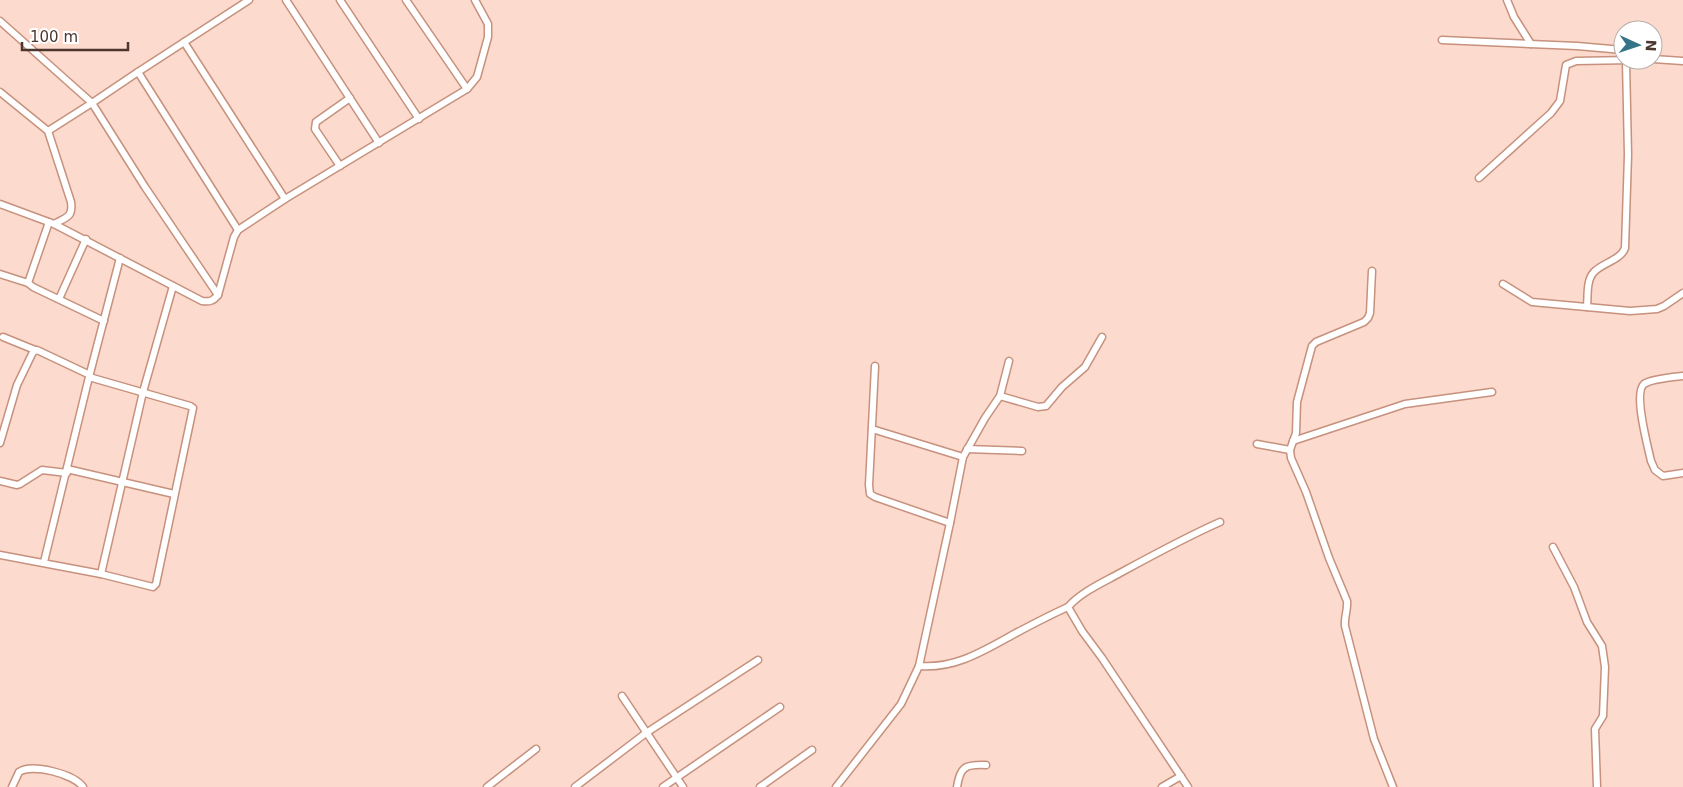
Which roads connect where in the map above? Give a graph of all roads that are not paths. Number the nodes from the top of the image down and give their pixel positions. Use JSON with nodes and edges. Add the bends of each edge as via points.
{"nodes":[{"id":1,"x":249,"y":0,"type":"edge"},
{"id":2,"x":286,"y":0,"type":"edge"},
{"id":3,"x":340,"y":0,"type":"edge"},
{"id":4,"x":406,"y":0,"type":"edge"},
{"id":5,"x":474,"y":0,"type":"edge"},
{"id":6,"x":1507,"y":0,"type":"edge"},
{"id":7,"x":0,"y":21,"type":"edge"},
{"id":8,"x":1442,"y":40,"type":"dead end"},
{"id":9,"x":184,"y":42,"type":"junction"},
{"id":10,"x":1531,"y":44,"type":"junction"},
{"id":11,"x":1613,"y":49,"type":"edge"},
{"id":12,"x":1613,"y":60,"type":"edge"},
{"id":13,"x":1663,"y":60,"type":"edge"},
{"id":14,"x":1683,"y":61,"type":"edge"},
{"id":15,"x":1626,"y":70,"type":"edge"},
{"id":16,"x":138,"y":72,"type":"junction"},
{"id":17,"x":467,"y":89,"type":"junction"},
{"id":18,"x":0,"y":92,"type":"edge"},
{"id":19,"x":350,"y":98,"type":"junction"},
{"id":20,"x":92,"y":103,"type":"junction"},
{"id":21,"x":419,"y":119,"type":"junction"},
{"id":22,"x":48,"y":131,"type":"junction"},
{"id":23,"x":379,"y":143,"type":"junction"},
{"id":24,"x":340,"y":166,"type":"junction"},
{"id":25,"x":1479,"y":178,"type":"dead end"},
{"id":26,"x":285,"y":199,"type":"junction"},
{"id":27,"x":0,"y":204,"type":"edge"},
{"id":28,"x":52,"y":223,"type":"junction"},
{"id":29,"x":238,"y":230,"type":"junction"},
{"id":30,"x":86,"y":239,"type":"junction"},
{"id":31,"x":120,"y":258,"type":"junction"},
{"id":32,"x":1372,"y":271,"type":"dead end"},
{"id":33,"x":0,"y":274,"type":"edge"},
{"id":34,"x":28,"y":283,"type":"junction"},
{"id":35,"x":1503,"y":284,"type":"dead end"},
{"id":36,"x":173,"y":286,"type":"junction"},
{"id":37,"x":1683,"y":293,"type":"edge"},
{"id":38,"x":218,"y":295,"type":"junction"},
{"id":39,"x":59,"y":298,"type":"junction"},
{"id":40,"x":1586,"y":307,"type":"junction"},
{"id":41,"x":104,"y":320,"type":"junction"},
{"id":42,"x":4,"y":337,"type":"dead end"},
{"id":43,"x":1102,"y":337,"type":"dead end"},
{"id":44,"x":35,"y":350,"type":"junction"},
{"id":45,"x":1009,"y":361,"type":"dead end"},
{"id":46,"x":875,"y":366,"type":"dead end"},
{"id":47,"x":90,"y":376,"type":"junction"},
{"id":48,"x":1683,"y":376,"type":"edge"},
{"id":49,"x":143,"y":392,"type":"junction"},
{"id":50,"x":1492,"y":392,"type":"dead end"},
{"id":51,"x":1000,"y":396,"type":"junction"},
{"id":52,"x":872,"y":429,"type":"junction"},
{"id":53,"x":1293,"y":441,"type":"junction"},
{"id":54,"x":0,"y":443,"type":"edge"},
{"id":55,"x":1257,"y":444,"type":"dead end"},
{"id":56,"x":967,"y":449,"type":"junction"},
{"id":57,"x":1290,"y":450,"type":"junction"},
{"id":58,"x":1022,"y":451,"type":"dead end"},
{"id":59,"x":962,"y":457,"type":"junction"},
{"id":60,"x":67,"y":471,"type":"junction"},
{"id":61,"x":1683,"y":472,"type":"edge"},
{"id":62,"x":0,"y":481,"type":"edge"},
{"id":63,"x":122,"y":482,"type":"junction"},
{"id":64,"x":174,"y":494,"type":"junction"},
{"id":65,"x":1220,"y":522,"type":"dead end"},
{"id":66,"x":950,"y":523,"type":"junction"},
{"id":67,"x":1553,"y":547,"type":"dead end"},
{"id":68,"x":0,"y":555,"type":"edge"},
{"id":69,"x":44,"y":562,"type":"junction"},
{"id":70,"x":101,"y":574,"type":"junction"},
{"id":71,"x":1068,"y":607,"type":"junction"},
{"id":72,"x":758,"y":660,"type":"dead end"},
{"id":73,"x":919,"y":666,"type":"junction"},
{"id":74,"x":622,"y":696,"type":"dead end"},
{"id":75,"x":780,"y":707,"type":"dead end"},
{"id":76,"x":646,"y":733,"type":"junction"},
{"id":77,"x":536,"y":749,"type":"dead end"},
{"id":78,"x":812,"y":750,"type":"dead end"},
{"id":79,"x":986,"y":765,"type":"dead end"},
{"id":80,"x":1181,"y":776,"type":"junction"},
{"id":81,"x":676,"y":777,"type":"junction"},
{"id":82,"x":12,"y":787,"type":"edge"},
{"id":83,"x":83,"y":787,"type":"edge"},
{"id":84,"x":487,"y":787,"type":"edge"},
{"id":85,"x":575,"y":787,"type":"edge"},
{"id":86,"x":663,"y":787,"type":"edge"},
{"id":87,"x":683,"y":787,"type":"edge"},
{"id":88,"x":760,"y":787,"type":"edge"},
{"id":89,"x":836,"y":787,"type":"edge"},
{"id":90,"x":957,"y":787,"type":"edge"},
{"id":91,"x":1162,"y":787,"type":"edge"},
{"id":92,"x":1188,"y":787,"type":"edge"},
{"id":93,"x":1393,"y":787,"type":"edge"},
{"id":94,"x":1597,"y":787,"type":"edge"}],
"edges":[{"from":1,"to":9,"type":"street"},
{"from":2,"to":19,"type":"street"},
{"from":3,"to":21,"type":"street"},
{"from":4,"to":17,"type":"street"},
{"from":5,"to":17,"type":"street","via":[[488,24],[488,37],[477,77]]},
{"from":6,"to":10,"type":"street"},
{"from":7,"to":20,"type":"street"},
{"from":8,"to":10,"type":"street"},
{"from":9,"to":16,"type":"street"},
{"from":9,"to":26,"type":"street"},
{"from":10,"to":11,"type":"street"},
{"from":12,"to":25,"type":"street","via":[[1576,61],[1566,65],[1560,101],[1551,113]]},
{"from":13,"to":14,"type":"street"},
{"from":15,"to":40,"type":"street","via":[[1625,248],[1594,272],[1589,282]]},
{"from":16,"to":20,"type":"street"},
{"from":16,"to":29,"type":"street"},
{"from":17,"to":21,"type":"street"},
{"from":18,"to":22,"type":"street"},
{"from":19,"to":23,"type":"street"},
{"from":19,"to":24,"type":"street","via":[[315,125]]},
{"from":20,"to":22,"type":"street"},
{"from":20,"to":38,"type":"street","via":[[144,187]]},
{"from":21,"to":23,"type":"street"},
{"from":22,"to":28,"type":"street","via":[[72,210],[70,216]]},
{"from":23,"to":24,"type":"street"},
{"from":24,"to":26,"type":"street"},
{"from":26,"to":29,"type":"street"},
{"from":27,"to":28,"type":"street"},
{"from":28,"to":30,"type":"street"},
{"from":28,"to":34,"type":"street"},
{"from":29,"to":38,"type":"street"},
{"from":30,"to":31,"type":"street"},
{"from":30,"to":39,"type":"street"},
{"from":31,"to":36,"type":"street"},
{"from":31,"to":41,"type":"street"},
{"from":32,"to":53,"type":"street","via":[[1368,318],[1312,346],[1296,402],[1297,422]]},
{"from":33,"to":34,"type":"street"},
{"from":34,"to":39,"type":"street"},
{"from":35,"to":40,"type":"street","via":[[1532,302]]},
{"from":36,"to":38,"type":"street","via":[[202,301],[214,300]]},
{"from":36,"to":49,"type":"street"},
{"from":37,"to":40,"type":"street","via":[[1664,306],[1648,310]]},
{"from":39,"to":41,"type":"street"},
{"from":41,"to":47,"type":"street"},
{"from":42,"to":44,"type":"street"},
{"from":43,"to":51,"type":"street","via":[[1085,367],[1046,406],[1038,407]]},
{"from":44,"to":47,"type":"street"},
{"from":44,"to":54,"type":"street","via":[[17,385]]},
{"from":45,"to":51,"type":"street"},
{"from":46,"to":52,"type":"street"},
{"from":47,"to":49,"type":"street"},
{"from":47,"to":60,"type":"street"},
{"from":48,"to":61,"type":"street","via":[[1647,383],[1641,388],[1639,399],[1655,470],[1663,476]]},
{"from":49,"to":63,"type":"street"},
{"from":49,"to":64,"type":"street","via":[[193,408]]},
{"from":50,"to":53,"type":"street","via":[[1405,404]]},
{"from":51,"to":56,"type":"street"},
{"from":52,"to":59,"type":"street"},
{"from":52,"to":66,"type":"street","via":[[870,494]]},
{"from":53,"to":57,"type":"street"},
{"from":55,"to":57,"type":"street"},
{"from":56,"to":58,"type":"street"},
{"from":56,"to":59,"type":"street"},
{"from":57,"to":93,"type":"street","via":[[1347,600],[1344,621],[1361,692],[1374,739]]},
{"from":59,"to":66,"type":"street"},
{"from":60,"to":62,"type":"street","via":[[42,470],[17,485]]},
{"from":60,"to":63,"type":"street"},
{"from":60,"to":69,"type":"street"},
{"from":63,"to":64,"type":"street"},
{"from":63,"to":70,"type":"street"},
{"from":64,"to":70,"type":"street","via":[[156,584],[151,587]]},
{"from":65,"to":71,"type":"street","via":[[1108,580]]},
{"from":66,"to":73,"type":"street"},
{"from":67,"to":94,"type":"street","via":[[1574,587],[1587,622],[1602,646],[1605,666],[1603,716],[1595,729]]},
{"from":68,"to":69,"type":"street"},
{"from":69,"to":70,"type":"street"},
{"from":71,"to":73,"type":"street","via":[[966,660],[932,667]]},
{"from":71,"to":80,"type":"street"},
{"from":72,"to":76,"type":"street"},
{"from":73,"to":89,"type":"street","via":[[901,704]]},
{"from":74,"to":76,"type":"street"},
{"from":75,"to":81,"type":"street"},
{"from":76,"to":81,"type":"street"},
{"from":76,"to":85,"type":"street"},
{"from":77,"to":84,"type":"street"},
{"from":78,"to":88,"type":"street"},
{"from":79,"to":90,"type":"street","via":[[972,764],[961,770]]},
{"from":80,"to":91,"type":"street"},
{"from":80,"to":92,"type":"street"},
{"from":81,"to":86,"type":"street"},
{"from":81,"to":87,"type":"street"},
{"from":82,"to":83,"type":"street","via":[[18,772],[26,769],[67,776]]}]}
